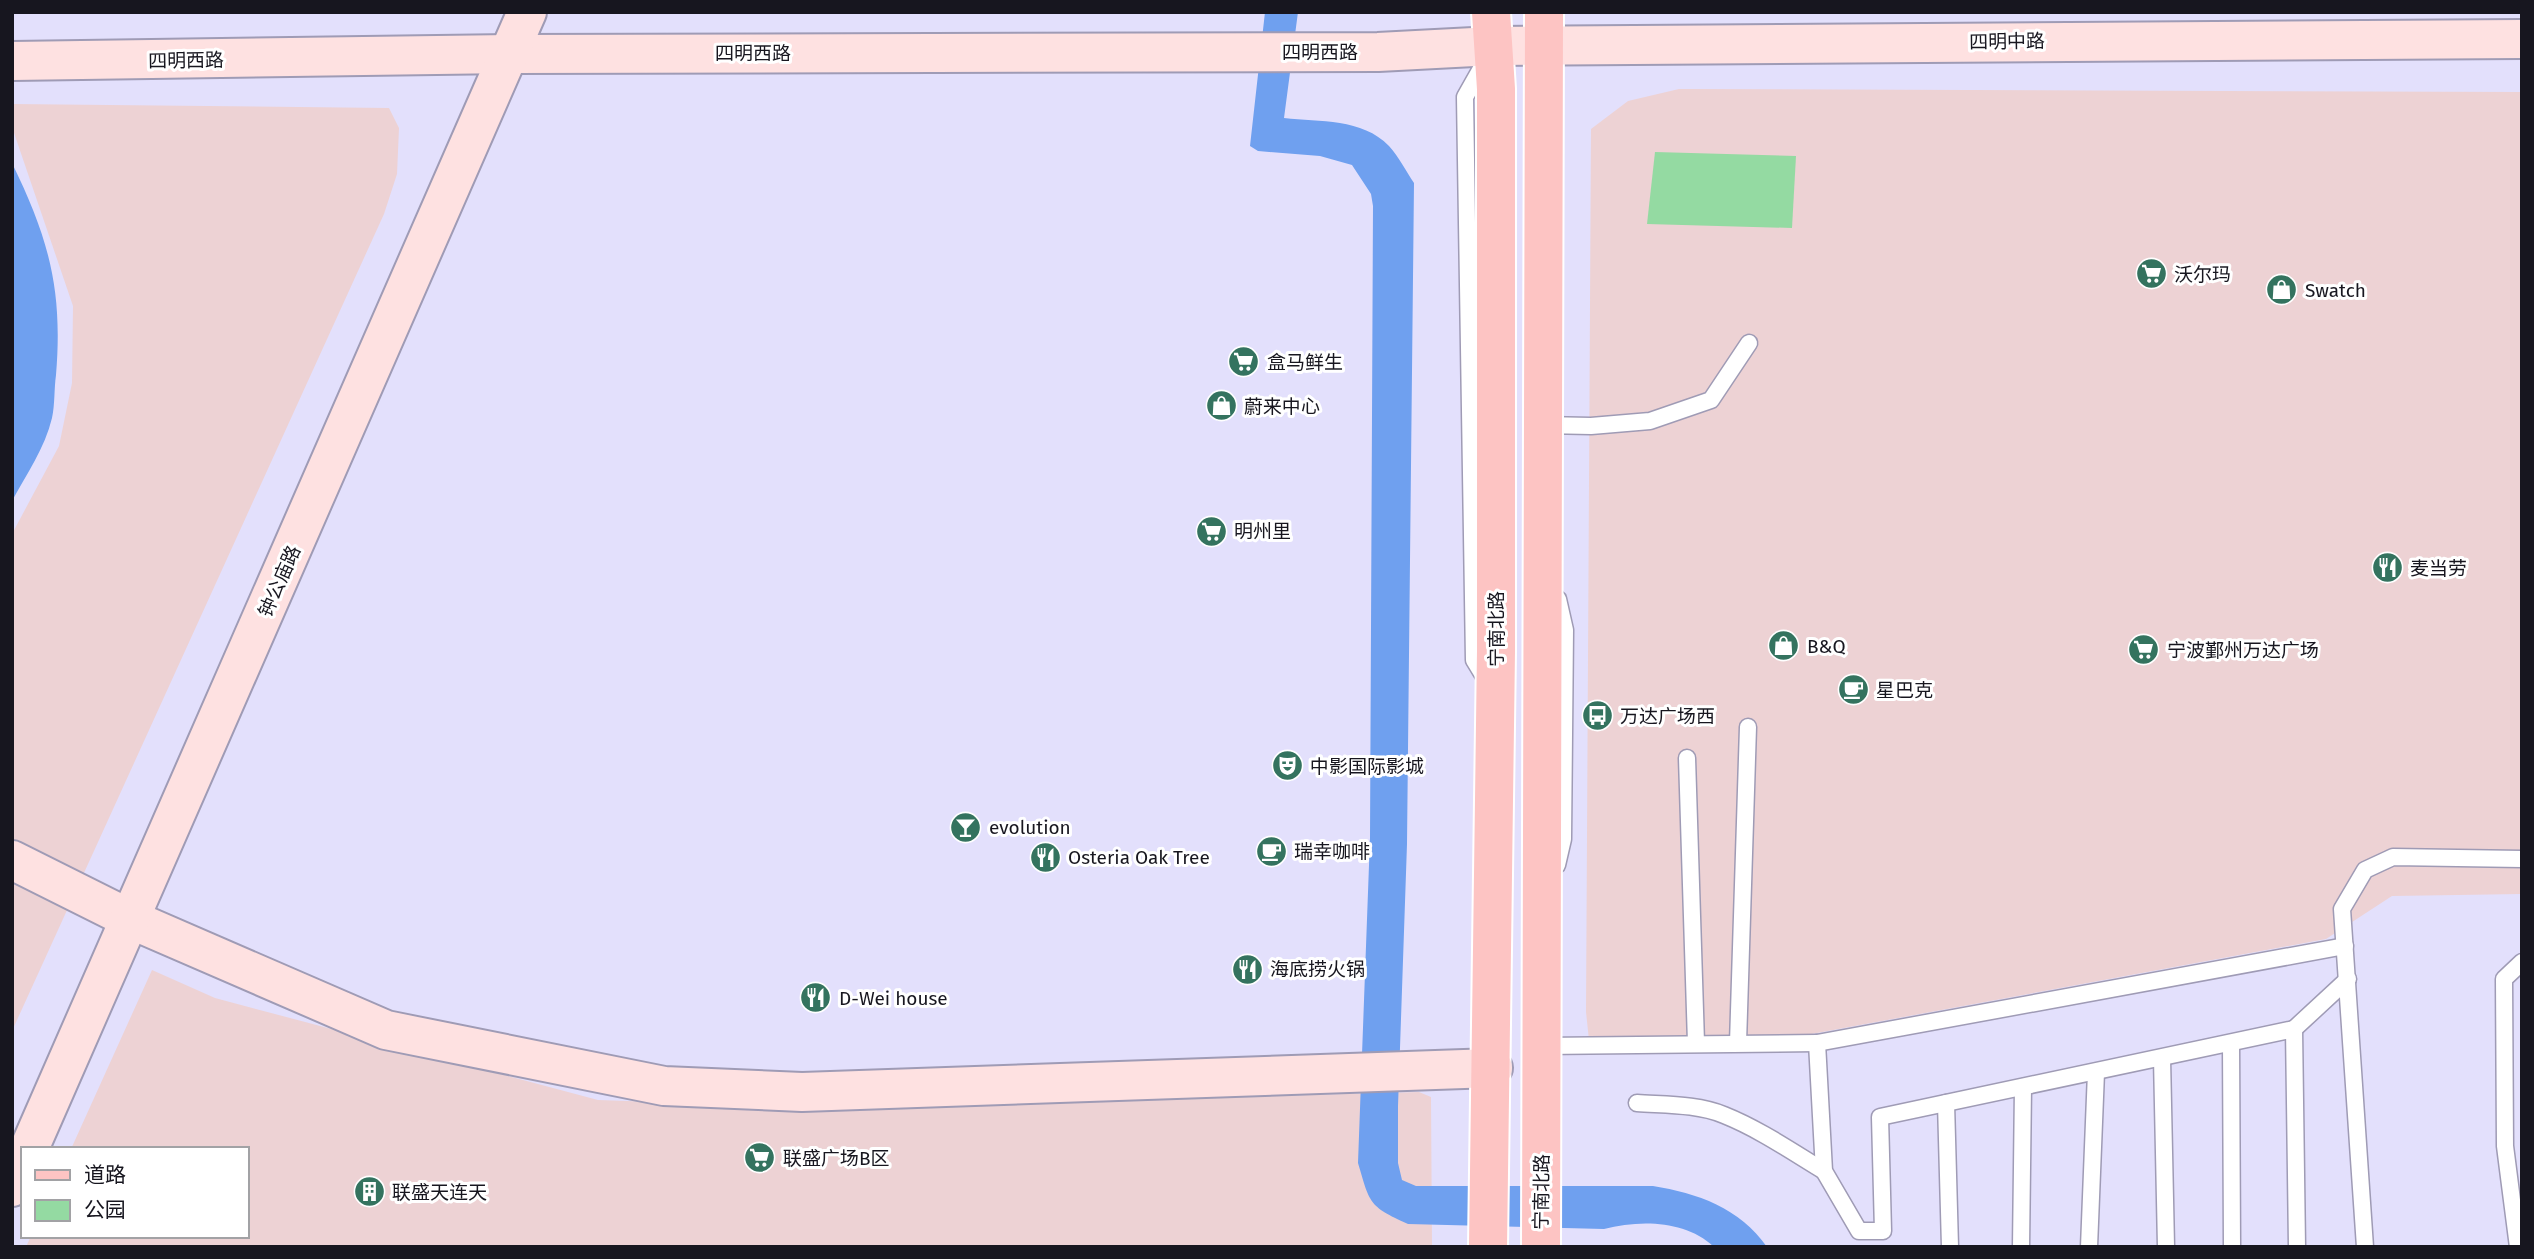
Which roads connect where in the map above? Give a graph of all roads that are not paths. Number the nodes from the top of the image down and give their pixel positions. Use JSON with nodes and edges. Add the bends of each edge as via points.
{"nodes":[{"id":1,"x":527,"y":12,"type":"edge"},
{"id":2,"x":1492,"y":29,"type":"edge"},
{"id":3,"x":1544,"y":29,"type":"edge"},
{"id":4,"x":2522,"y":39,"type":"edge"},
{"id":5,"x":510,"y":54,"type":"junction"},
{"id":6,"x":12,"y":61,"type":"edge"},
{"id":7,"x":1749,"y":343,"type":"dead end"},
{"id":8,"x":1543,"y":425,"type":"junction"},
{"id":9,"x":1748,"y":727,"type":"dead end"},
{"id":10,"x":1687,"y":758,"type":"dead end"},
{"id":11,"x":2522,"y":859,"type":"edge"},
{"id":12,"x":12,"y":860,"type":"edge"},
{"id":13,"x":130,"y":919,"type":"junction"},
{"id":14,"x":2345,"y":946,"type":"junction"},
{"id":15,"x":2522,"y":962,"type":"edge"},
{"id":16,"x":2348,"y":979,"type":"junction"},
{"id":17,"x":2294,"y":1030,"type":"junction"},
{"id":18,"x":1696,"y":1043,"type":"junction"},
{"id":19,"x":1738,"y":1043,"type":"junction"},
{"id":20,"x":1816,"y":1043,"type":"junction"},
{"id":21,"x":2231,"y":1043,"type":"junction"},
{"id":22,"x":1543,"y":1046,"type":"junction"},
{"id":23,"x":2162,"y":1058,"type":"junction"},
{"id":24,"x":1493,"y":1068,"type":"junction"},
{"id":25,"x":2096,"y":1072,"type":"junction"},
{"id":26,"x":2022,"y":1087,"type":"junction"},
{"id":27,"x":1946,"y":1102,"type":"junction"},
{"id":28,"x":1637,"y":1103,"type":"dead end"},
{"id":29,"x":30,"y":1147,"type":"edge"},
{"id":30,"x":21,"y":1167,"type":"edge"},
{"id":31,"x":1824,"y":1171,"type":"junction"},
{"id":32,"x":12,"y":1187,"type":"edge"},
{"id":33,"x":1883,"y":1239,"type":"edge"},
{"id":34,"x":1488,"y":1247,"type":"edge"},
{"id":35,"x":1541,"y":1247,"type":"edge"},
{"id":36,"x":1950,"y":1247,"type":"edge"},
{"id":37,"x":2021,"y":1247,"type":"edge"},
{"id":38,"x":2089,"y":1247,"type":"edge"},
{"id":39,"x":2166,"y":1247,"type":"edge"},
{"id":40,"x":2232,"y":1247,"type":"edge"},
{"id":41,"x":2297,"y":1247,"type":"edge"},
{"id":42,"x":2365,"y":1247,"type":"edge"},
{"id":43,"x":2518,"y":1247,"type":"edge"}],
"edges":[{"from":1,"to":5,"type":"street","name":"钟公庙路"},
{"from":2,"to":3,"type":"street","name":"四明中路"},
{"from":2,"to":5,"type":"street","name":"四明西路","via":[[1378,52]]},
{"from":2,"to":24,"type":"main road","name":"宁南北路","via":[[1496,89]]},
{"from":3,"to":4,"type":"street","name":"四明中路"},
{"from":3,"to":8,"type":"main road","name":"宁南北路"},
{"from":5,"to":6,"type":"street","name":"四明西路"},
{"from":5,"to":13,"type":"street","name":"钟公庙路"},
{"from":7,"to":8,"type":"lane","via":[[1711,400],[1650,421]]},
{"from":8,"to":22,"type":"main road","name":"宁南北路"},
{"from":9,"to":19,"type":"lane"},
{"from":10,"to":18,"type":"lane"},
{"from":11,"to":14,"type":"lane","via":[[2393,857],[2365,870],[2342,909]]},
{"from":12,"to":13,"type":"street"},
{"from":13,"to":24,"type":"street","via":[[386,1030],[664,1086],[829,1091]]},
{"from":13,"to":29,"type":"street","name":"钟公庙路"},
{"from":14,"to":16,"type":"lane"},
{"from":14,"to":20,"type":"lane"},
{"from":15,"to":43,"type":"lane","via":[[2504,979],[2505,1146]]},
{"from":16,"to":17,"type":"lane"},
{"from":16,"to":42,"type":"lane"},
{"from":17,"to":21,"type":"lane"},
{"from":17,"to":41,"type":"lane"},
{"from":18,"to":19,"type":"lane"},
{"from":18,"to":22,"type":"lane"},
{"from":19,"to":20,"type":"lane"},
{"from":20,"to":31,"type":"lane"},
{"from":21,"to":23,"type":"lane"},
{"from":21,"to":40,"type":"lane"},
{"from":22,"to":35,"type":"main road","name":"宁南北路"},
{"from":23,"to":25,"type":"lane"},
{"from":23,"to":39,"type":"lane"},
{"from":24,"to":34,"type":"main road","name":"宁南北路"},
{"from":25,"to":26,"type":"lane"},
{"from":25,"to":38,"type":"lane"},
{"from":26,"to":27,"type":"lane"},
{"from":26,"to":37,"type":"lane"},
{"from":27,"to":33,"type":"lane","via":[[1880,1116]]},
{"from":27,"to":36,"type":"lane"},
{"from":28,"to":31,"type":"lane","via":[[1722,1114]]},
{"from":30,"to":32,"type":"street"},
{"from":31,"to":33,"type":"lane","via":[[1859,1231]]}]}
